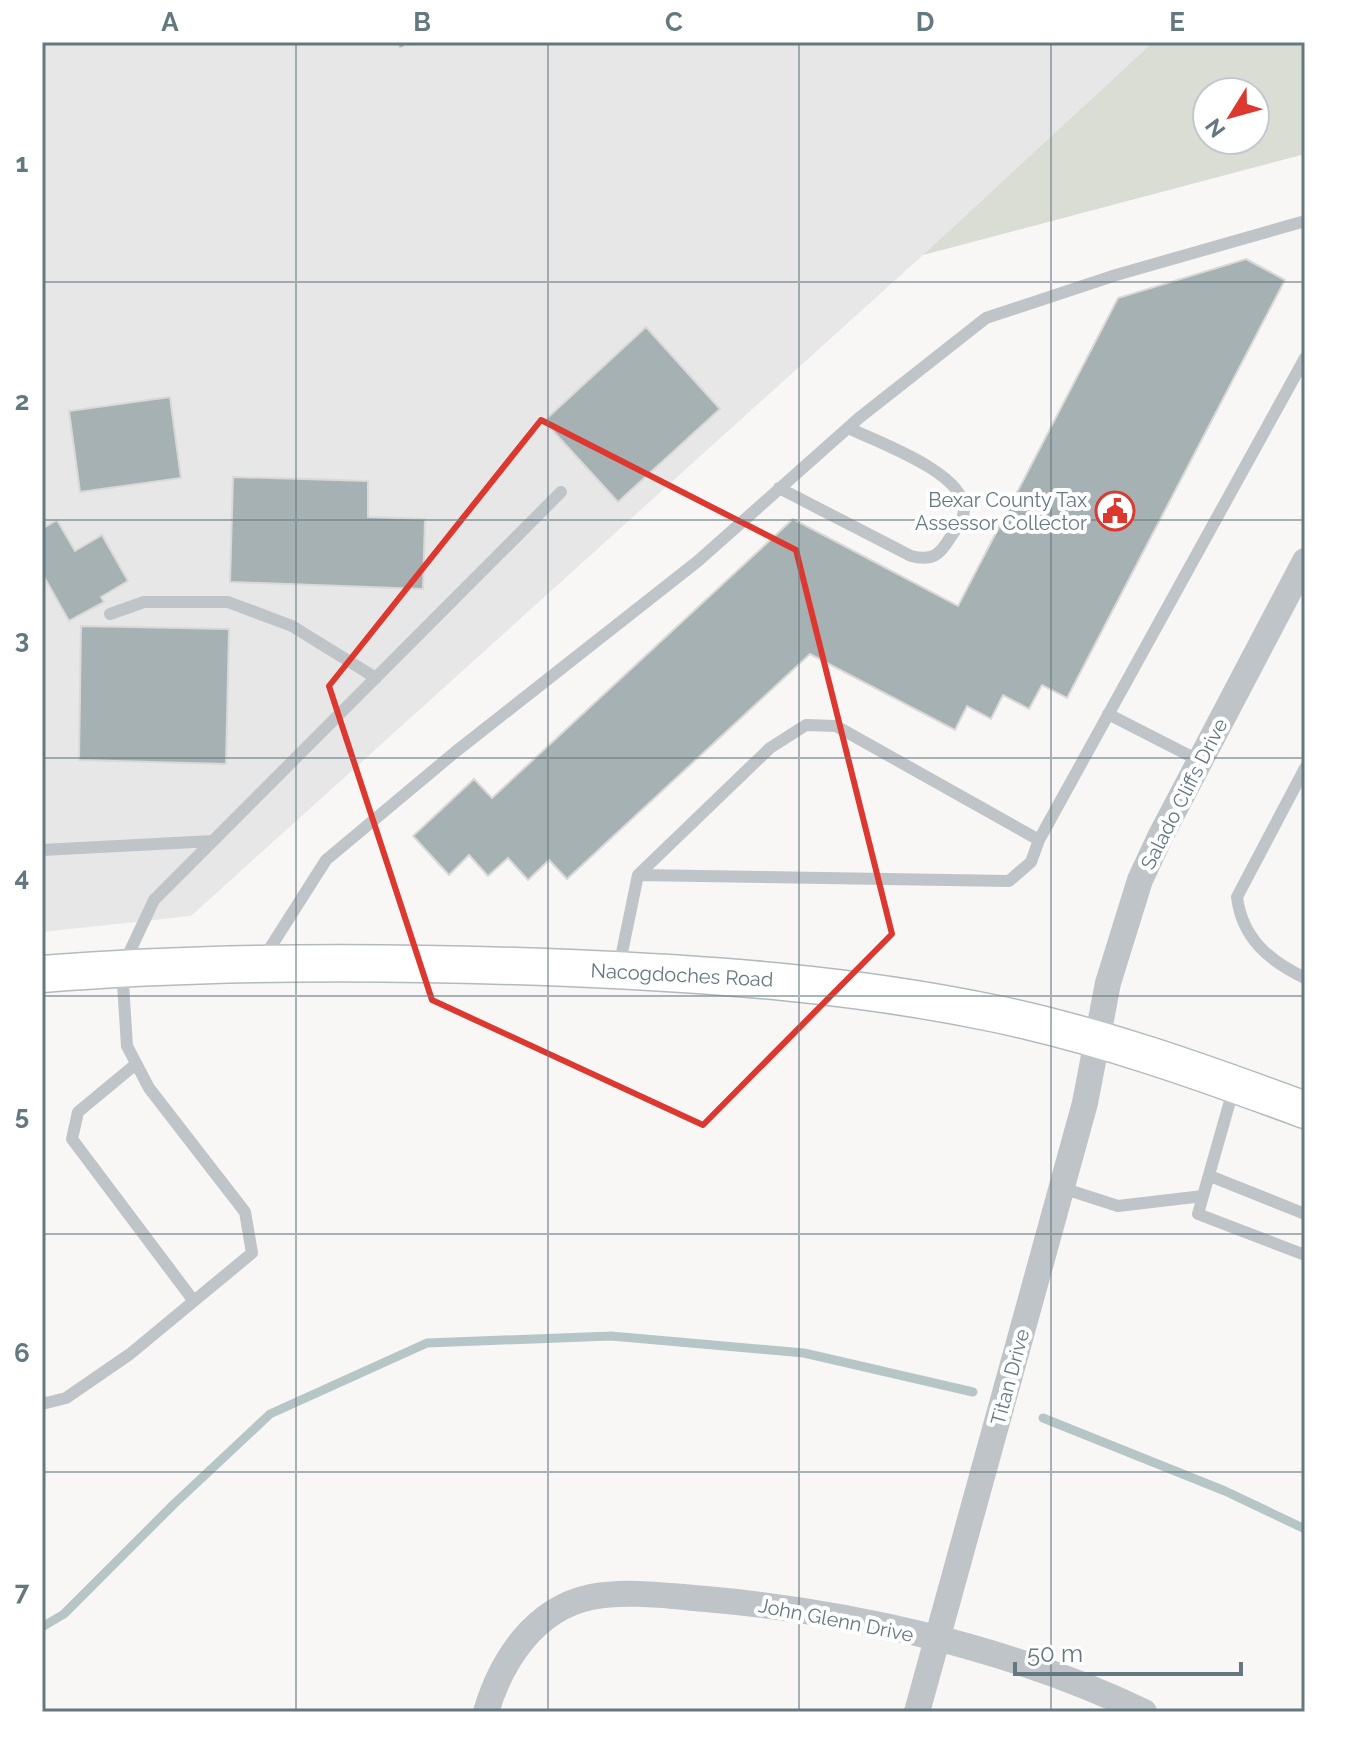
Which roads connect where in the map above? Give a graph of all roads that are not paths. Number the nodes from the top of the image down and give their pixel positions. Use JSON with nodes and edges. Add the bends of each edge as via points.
{"nodes":[{"id":1,"x":1305,"y":221,"type":"edge"},
{"id":2,"x":1305,"y":358,"type":"edge"},
{"id":3,"x":848,"y":428,"type":"junction"},
{"id":4,"x":779,"y":488,"type":"junction"},
{"id":5,"x":561,"y":492,"type":"dead end"},
{"id":6,"x":1305,"y":561,"type":"edge"},
{"id":7,"x":110,"y":614,"type":"dead end"},
{"id":8,"x":376,"y":678,"type":"junction"},
{"id":9,"x":1108,"y":714,"type":"junction"},
{"id":10,"x":1200,"y":761,"type":"junction"},
{"id":11,"x":1305,"y":768,"type":"edge"},
{"id":12,"x":1039,"y":840,"type":"junction"},
{"id":13,"x":213,"y":841,"type":"junction"},
{"id":14,"x":42,"y":850,"type":"edge"},
{"id":15,"x":638,"y":875,"type":"junction"},
{"id":16,"x":260,"y":962,"type":"junction"},
{"id":17,"x":122,"y":968,"type":"junction"},
{"id":18,"x":618,"y":970,"type":"junction"},
{"id":19,"x":42,"y":974,"type":"edge"},
{"id":20,"x":1305,"y":978,"type":"edge"},
{"id":21,"x":1095,"y":1039,"type":"junction"},
{"id":22,"x":136,"y":1064,"type":"junction"},
{"id":23,"x":1234,"y":1084,"type":"junction"},
{"id":24,"x":1305,"y":1110,"type":"edge"},
{"id":25,"x":1210,"y":1176,"type":"junction"},
{"id":26,"x":1062,"y":1188,"type":"junction"},
{"id":27,"x":1203,"y":1196,"type":"junction"},
{"id":28,"x":1305,"y":1214,"type":"edge"},
{"id":29,"x":1305,"y":1255,"type":"edge"},
{"id":30,"x":193,"y":1300,"type":"junction"},
{"id":31,"x":42,"y":1404,"type":"edge"},
{"id":32,"x":935,"y":1639,"type":"junction"},
{"id":33,"x":486,"y":1712,"type":"edge"},
{"id":34,"x":917,"y":1712,"type":"edge"},
{"id":35,"x":1144,"y":1712,"type":"edge"}],
"edges":[{"from":1,"to":3,"type":"lane","via":[[986,318]]},
{"from":2,"to":9,"type":"lane"},
{"from":3,"to":4,"type":"lane"},
{"from":3,"to":4,"type":"lane","via":[[925,464],[961,496],[965,509],[940,554],[927,560],[911,556]]},
{"from":4,"to":16,"type":"lane","via":[[698,561],[326,860]]},
{"from":5,"to":8,"type":"lane"},
{"from":6,"to":10,"type":"street","name":"Salado Cliffs Drive"},
{"from":7,"to":8,"type":"lane","via":[[144,602],[228,602],[292,626]]},
{"from":8,"to":13,"type":"lane"},
{"from":9,"to":10,"type":"lane"},
{"from":9,"to":12,"type":"lane"},
{"from":10,"to":21,"type":"street","name":"Salado Cliffs Drive","via":[[1140,880]]},
{"from":11,"to":20,"type":"lane","via":[[1237,897],[1239,917],[1256,946]]},
{"from":12,"to":15,"type":"lane","via":[[1031,862],[1009,881]]},
{"from":12,"to":15,"type":"lane","via":[[836,726],[806,725],[770,748]]},
{"from":13,"to":14,"type":"lane"},
{"from":13,"to":17,"type":"lane","via":[[154,900]]},
{"from":15,"to":18,"type":"lane"},
{"from":16,"to":17,"type":"main road","name":"Nacogdoches Road"},
{"from":16,"to":18,"type":"main road","name":"Nacogdoches Road"},
{"from":17,"to":19,"type":"main road","name":"Nacogdoches Road"},
{"from":17,"to":22,"type":"lane","via":[[127,1046]]},
{"from":18,"to":21,"type":"main road","name":"Nacogdoches Road","via":[[814,983],[990,1012]]},
{"from":21,"to":23,"type":"main road","name":"Nacogdoches Road"},
{"from":21,"to":26,"type":"street","name":"Titan Drive","via":[[1085,1103]]},
{"from":22,"to":30,"type":"lane","via":[[245,1212],[252,1253]]},
{"from":22,"to":30,"type":"lane","via":[[78,1112],[72,1139]]},
{"from":23,"to":24,"type":"main road","name":"Nacogdoches Road"},
{"from":23,"to":25,"type":"lane"},
{"from":25,"to":27,"type":"lane"},
{"from":25,"to":28,"type":"lane"},
{"from":26,"to":27,"type":"lane","via":[[1118,1206]]},
{"from":26,"to":32,"type":"street","name":"Titan Drive"},
{"from":27,"to":29,"type":"lane","via":[[1198,1214]]},
{"from":30,"to":31,"type":"lane","via":[[130,1354],[66,1398]]},
{"from":32,"to":33,"type":"street","name":"John Glenn Drive","via":[[848,1618],[735,1602],[653,1594],[590,1597],[560,1610],[511,1651]]},
{"from":32,"to":34,"type":"street","name":"Titan Drive"},
{"from":32,"to":35,"type":"street","name":"John Glenn Drive","via":[[1090,1686]]}]}
